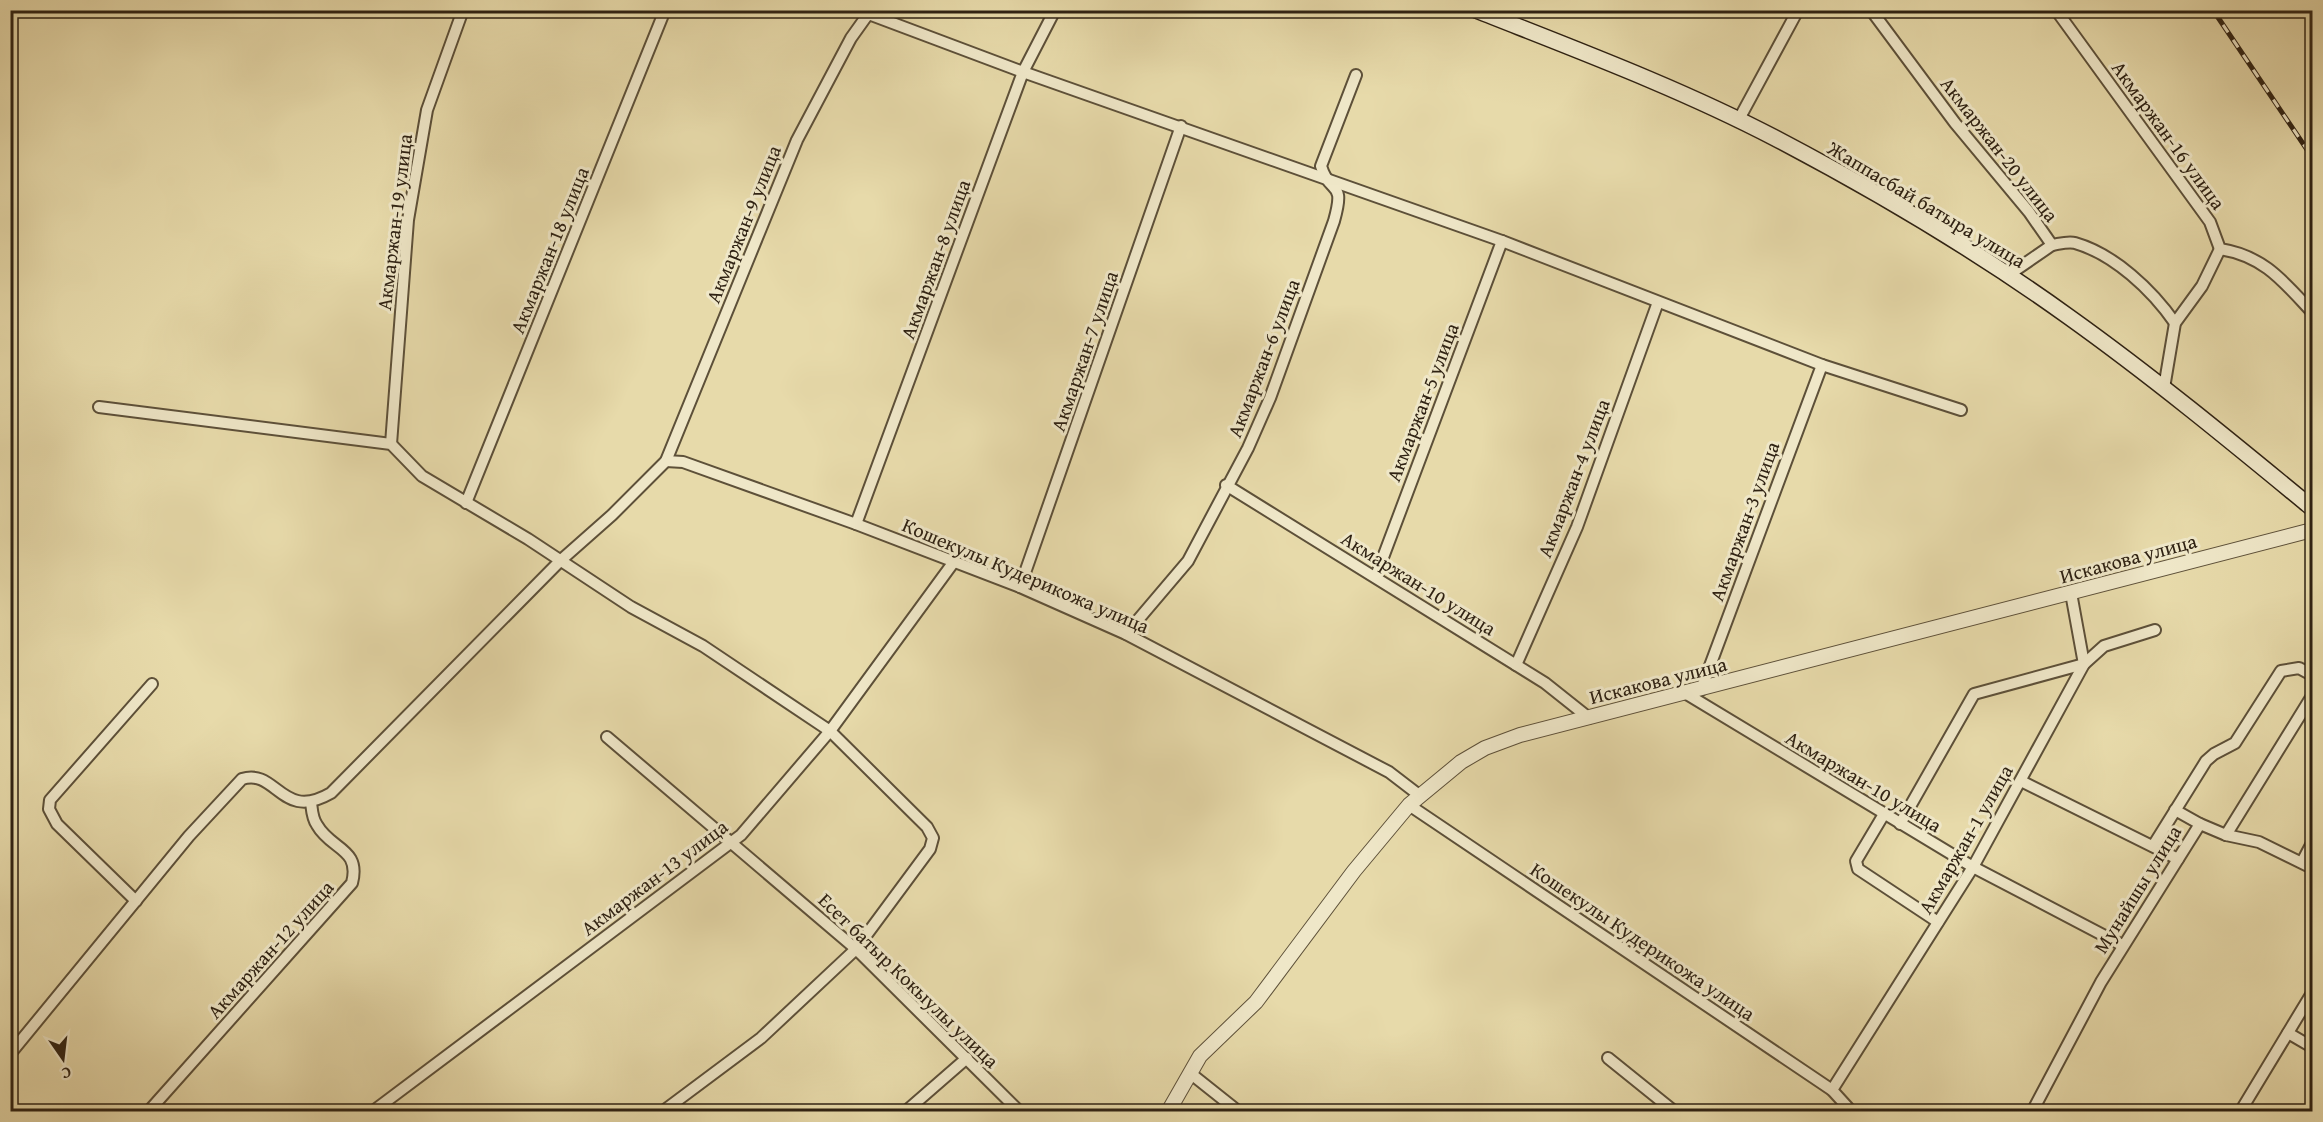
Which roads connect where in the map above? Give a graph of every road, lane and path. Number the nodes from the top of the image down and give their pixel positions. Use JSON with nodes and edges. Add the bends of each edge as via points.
{"nodes":[{"id":1,"x":463,"y":10,"type":"edge"},
{"id":2,"x":665,"y":10,"type":"edge"},
{"id":3,"x":858,"y":10,"type":"edge"},
{"id":4,"x":1055,"y":10,"type":"edge"},
{"id":5,"x":1476,"y":10,"type":"edge"},
{"id":6,"x":1798,"y":10,"type":"edge"},
{"id":7,"x":1871,"y":10,"type":"edge"},
{"id":8,"x":2056,"y":10,"type":"edge"},
{"id":9,"x":870,"y":13,"type":"edge"},
{"id":10,"x":1023,"y":72,"type":"junction"},
{"id":11,"x":1356,"y":75,"type":"dead end"},
{"id":12,"x":1738,"y":121,"type":"junction"},
{"id":13,"x":1181,"y":126,"type":"junction"},
{"id":14,"x":1324,"y":177,"type":"junction"},
{"id":15,"x":1502,"y":241,"type":"junction"},
{"id":16,"x":2052,"y":245,"type":"junction"},
{"id":17,"x":2220,"y":249,"type":"junction"},
{"id":18,"x":2007,"y":276,"type":"junction"},
{"id":19,"x":1658,"y":302,"type":"junction"},
{"id":20,"x":2313,"y":312,"type":"edge"},
{"id":21,"x":2175,"y":322,"type":"junction"},
{"id":22,"x":1822,"y":365,"type":"junction"},
{"id":23,"x":2164,"y":388,"type":"junction"},
{"id":24,"x":99,"y":407,"type":"dead end"},
{"id":25,"x":1961,"y":410,"type":"dead end"},
{"id":26,"x":391,"y":444,"type":"junction"},
{"id":27,"x":666,"y":461,"type":"junction"},
{"id":28,"x":1226,"y":485,"type":"junction"},
{"id":29,"x":465,"y":503,"type":"junction"},
{"id":30,"x":2313,"y":508,"type":"edge"},
{"id":31,"x":856,"y":524,"type":"junction"},
{"id":32,"x":2313,"y":530,"type":"edge"},
{"id":33,"x":560,"y":561,"type":"junction"},
{"id":34,"x":953,"y":563,"type":"junction"},
{"id":35,"x":1376,"y":576,"type":"junction"},
{"id":36,"x":1020,"y":587,"type":"junction"},
{"id":37,"x":2072,"y":593,"type":"junction"},
{"id":38,"x":2155,"y":630,"type":"dead end"},
{"id":39,"x":1126,"y":634,"type":"junction"},
{"id":40,"x":2084,"y":664,"type":"junction"},
{"id":41,"x":1516,"y":665,"type":"junction"},
{"id":42,"x":2313,"y":675,"type":"edge"},
{"id":43,"x":152,"y":684,"type":"dead end"},
{"id":44,"x":1701,"y":690,"type":"junction"},
{"id":45,"x":1685,"y":693,"type":"junction"},
{"id":46,"x":2313,"y":696,"type":"edge"},
{"id":47,"x":1589,"y":718,"type":"junction"},
{"id":48,"x":830,"y":732,"type":"junction"},
{"id":49,"x":607,"y":736,"type":"dead end"},
{"id":50,"x":2020,"y":781,"type":"junction"},
{"id":51,"x":1414,"y":800,"type":"junction"},
{"id":52,"x":311,"y":802,"type":"junction"},
{"id":53,"x":2175,"y":810,"type":"junction"},
{"id":54,"x":1884,"y":814,"type":"junction"},
{"id":55,"x":1900,"y":824,"type":"junction"},
{"id":56,"x":2200,"y":824,"type":"junction"},
{"id":57,"x":2226,"y":835,"type":"junction"},
{"id":58,"x":731,"y":843,"type":"junction"},
{"id":59,"x":2313,"y":843,"type":"edge"},
{"id":60,"x":2153,"y":846,"type":"junction"},
{"id":61,"x":2178,"y":859,"type":"junction"},
{"id":62,"x":2302,"y":862,"type":"junction"},
{"id":63,"x":1972,"y":867,"type":"junction"},
{"id":64,"x":2313,"y":868,"type":"edge"},
{"id":65,"x":136,"y":901,"type":"junction"},
{"id":66,"x":1938,"y":922,"type":"junction"},
{"id":67,"x":2122,"y":945,"type":"junction"},
{"id":68,"x":856,"y":949,"type":"junction"},
{"id":69,"x":2313,"y":993,"type":"edge"},
{"id":70,"x":2288,"y":1033,"type":"junction"},
{"id":71,"x":2313,"y":1047,"type":"edge"},
{"id":72,"x":10,"y":1054,"type":"edge"},
{"id":73,"x":967,"y":1058,"type":"junction"},
{"id":74,"x":1608,"y":1058,"type":"dead end"},
{"id":75,"x":1190,"y":1072,"type":"junction"},
{"id":76,"x":1832,"y":1090,"type":"junction"},
{"id":77,"x":148,"y":1112,"type":"edge"},
{"id":78,"x":372,"y":1112,"type":"edge"},
{"id":79,"x":662,"y":1112,"type":"edge"},
{"id":80,"x":906,"y":1112,"type":"edge"},
{"id":81,"x":1020,"y":1112,"type":"edge"},
{"id":82,"x":1168,"y":1112,"type":"edge"},
{"id":83,"x":1239,"y":1112,"type":"edge"},
{"id":84,"x":1675,"y":1112,"type":"edge"},
{"id":85,"x":1852,"y":1112,"type":"edge"},
{"id":86,"x":2032,"y":1112,"type":"edge"},
{"id":87,"x":2240,"y":1112,"type":"edge"}],
"edges":[{"from":1,"to":26,"type":"street","name":"Акмаржан-19 улица","via":[[427,110],[410,209]]},
{"from":2,"to":29,"type":"street","name":"Акмаржан-18 улица"},
{"from":3,"to":9,"type":"street"},
{"from":4,"to":10,"type":"street","name":"Акмаржан-8 улица"},
{"from":5,"to":12,"type":"main road","name":"Жаппасбай батыра улица","via":[[1642,76]]},
{"from":6,"to":12,"type":"street"},
{"from":7,"to":16,"type":"street","name":"Акмаржан-20 улица","via":[[1954,123]]},
{"from":8,"to":17,"type":"street","name":"Акмаржан-16 улица","via":[[2210,222]]},
{"from":9,"to":10,"type":"street"},
{"from":9,"to":27,"type":"street","name":"Акмаржан-9 улица","via":[[851,38],[797,140]]},
{"from":10,"to":13,"type":"street"},
{"from":10,"to":31,"type":"street","name":"Акмаржан-8 улица"},
{"from":11,"to":14,"type":"street","via":[[1321,166]]},
{"from":12,"to":18,"type":"main road","name":"Жаппасбай батыра улица","via":[[1922,220]]},
{"from":13,"to":14,"type":"street"},
{"from":13,"to":36,"type":"street","name":"Акмаржан-7 улица"},
{"from":14,"to":15,"type":"street"},
{"from":14,"to":28,"type":"street","name":"Акмаржан-6 улица","via":[[1338,188],[1340,200],[1334,221],[1270,398]]},
{"from":15,"to":19,"type":"street"},
{"from":15,"to":35,"type":"street","name":"Акмаржан-5 улица"},
{"from":16,"to":18,"type":"street"},
{"from":16,"to":21,"type":"street","name":"Акмаржан-20 улица","via":[[2073,242],[2095,251],[2160,302]]},
{"from":17,"to":20,"type":"street","via":[[2260,261]]},
{"from":17,"to":21,"type":"street","via":[[2202,286]]},
{"from":18,"to":23,"type":"main road","name":"Жаппасбай батыра улица"},
{"from":19,"to":22,"type":"street"},
{"from":19,"to":41,"type":"street","name":"Акмаржан-4 улица","via":[[1577,527]]},
{"from":21,"to":23,"type":"street"},
{"from":22,"to":25,"type":"street"},
{"from":22,"to":44,"type":"street","name":"Акмаржан-3 улица"},
{"from":23,"to":30,"type":"main road","name":"Жаппасбай батыра улица"},
{"from":24,"to":26,"type":"street"},
{"from":26,"to":29,"type":"street","via":[[422,476]]},
{"from":27,"to":31,"type":"street","name":"Кошекулы Кудерикожа улица","via":[[683,462]]},
{"from":27,"to":33,"type":"street"},
{"from":28,"to":35,"type":"street","name":"Акмаржан-10 улица"},
{"from":28,"to":39,"type":"street","name":"Акмаржан-6 улица","via":[[1188,561]]},
{"from":29,"to":33,"type":"street"},
{"from":31,"to":34,"type":"street","name":"Кошекулы Кудерикожа улица"},
{"from":32,"to":37,"type":"street","name":"Искакова улица"},
{"from":33,"to":48,"type":"street","via":[[703,646]]},
{"from":33,"to":52,"type":"street","via":[[332,793]]},
{"from":34,"to":36,"type":"street","name":"Кошекулы Кудерикожа улица"},
{"from":34,"to":48,"type":"street","name":"Акмаржан-13 улица"},
{"from":35,"to":41,"type":"street","name":"Акмаржан-10 улица"},
{"from":36,"to":39,"type":"street","name":"Кошекулы Кудерикожа улица"},
{"from":37,"to":40,"type":"street"},
{"from":37,"to":44,"type":"street","name":"Искакова улица"},
{"from":38,"to":40,"type":"street","via":[[2104,646]]},
{"from":39,"to":51,"type":"street","name":"Кошекулы Кудерикожа улица","via":[[1389,772]]},
{"from":40,"to":50,"type":"street","name":"Акмаржан-1 улица"},
{"from":40,"to":55,"type":"street","via":[[1974,694]]},
{"from":41,"to":47,"type":"street","name":"Акмаржан-10 улица"},
{"from":42,"to":53,"type":"street","via":[[2299,668],[2281,671],[2235,743],[2206,761]]},
{"from":43,"to":65,"type":"street","via":[[50,800],[49,809],[57,824]]},
{"from":44,"to":45,"type":"street","name":"Искакова улица"},
{"from":45,"to":47,"type":"street","name":"Искакова улица"},
{"from":45,"to":54,"type":"street","name":"Акмаржан-10 улица"},
{"from":46,"to":57,"type":"street"},
{"from":47,"to":51,"type":"street","name":"Искакова улица","via":[[1485,748]]},
{"from":48,"to":58,"type":"street","name":"Акмаржан-13 улица"},
{"from":48,"to":68,"type":"street","via":[[906,804],[933,838],[906,885]]},
{"from":49,"to":58,"type":"street","name":"Есет батыр Кокыулы улица"},
{"from":50,"to":60,"type":"street"},
{"from":50,"to":63,"type":"street","name":"Акмаржан-1 улица"},
{"from":51,"to":75,"type":"street","name":"Искакова улица","via":[[1354,871],[1257,1002],[1200,1056]]},
{"from":51,"to":76,"type":"street","name":"Кошекулы Кудерикожа улица"},
{"from":52,"to":65,"type":"street","via":[[291,801],[260,778],[242,779]]},
{"from":52,"to":77,"type":"street","name":"Акмаржан-12 улица","via":[[317,826],[348,853],[356,869],[352,883]]},
{"from":53,"to":56,"type":"street"},
{"from":53,"to":60,"type":"street"},
{"from":54,"to":55,"type":"street","name":"Акмаржан-10 улица"},
{"from":54,"to":66,"type":"street","via":[[1856,861],[1858,869]]},
{"from":55,"to":63,"type":"street","name":"Акмаржан-10 улица"},
{"from":56,"to":57,"type":"street","name":"Мунайшы улица"},
{"from":56,"to":61,"type":"street","name":"Мунайшы улица"},
{"from":57,"to":62,"type":"street","name":"Мунайшы улица","via":[[2259,842]]},
{"from":58,"to":68,"type":"street","name":"Есет батыр Кокыулы улица"},
{"from":58,"to":78,"type":"street","name":"Акмаржан-13 улица"},
{"from":59,"to":62,"type":"street"},
{"from":60,"to":61,"type":"street"},
{"from":61,"to":67,"type":"street","name":"Мунайшы улица"},
{"from":62,"to":64,"type":"street","name":"Мунайшы улица"},
{"from":63,"to":66,"type":"street","name":"Акмаржан-1 улица"},
{"from":63,"to":67,"type":"street","name":"Акмаржан-10 улица"},
{"from":65,"to":72,"type":"street"},
{"from":66,"to":76,"type":"street","name":"Акмаржан-1 улица"},
{"from":67,"to":86,"type":"street","name":"Мунайшы улица"},
{"from":68,"to":73,"type":"street","name":"Есет батыр Кокыулы улица"},
{"from":68,"to":79,"type":"street","via":[[761,1038]]},
{"from":69,"to":70,"type":"street"},
{"from":70,"to":71,"type":"street"},
{"from":70,"to":87,"type":"street"},
{"from":73,"to":80,"type":"street"},
{"from":73,"to":81,"type":"street","name":"Есет батыр Кокыулы улица"},
{"from":74,"to":84,"type":"street"},
{"from":75,"to":82,"type":"street","name":"Искакова улица"},
{"from":75,"to":83,"type":"street"},
{"from":76,"to":85,"type":"street","name":"Кошекулы Кудерикожа улица"}]}
